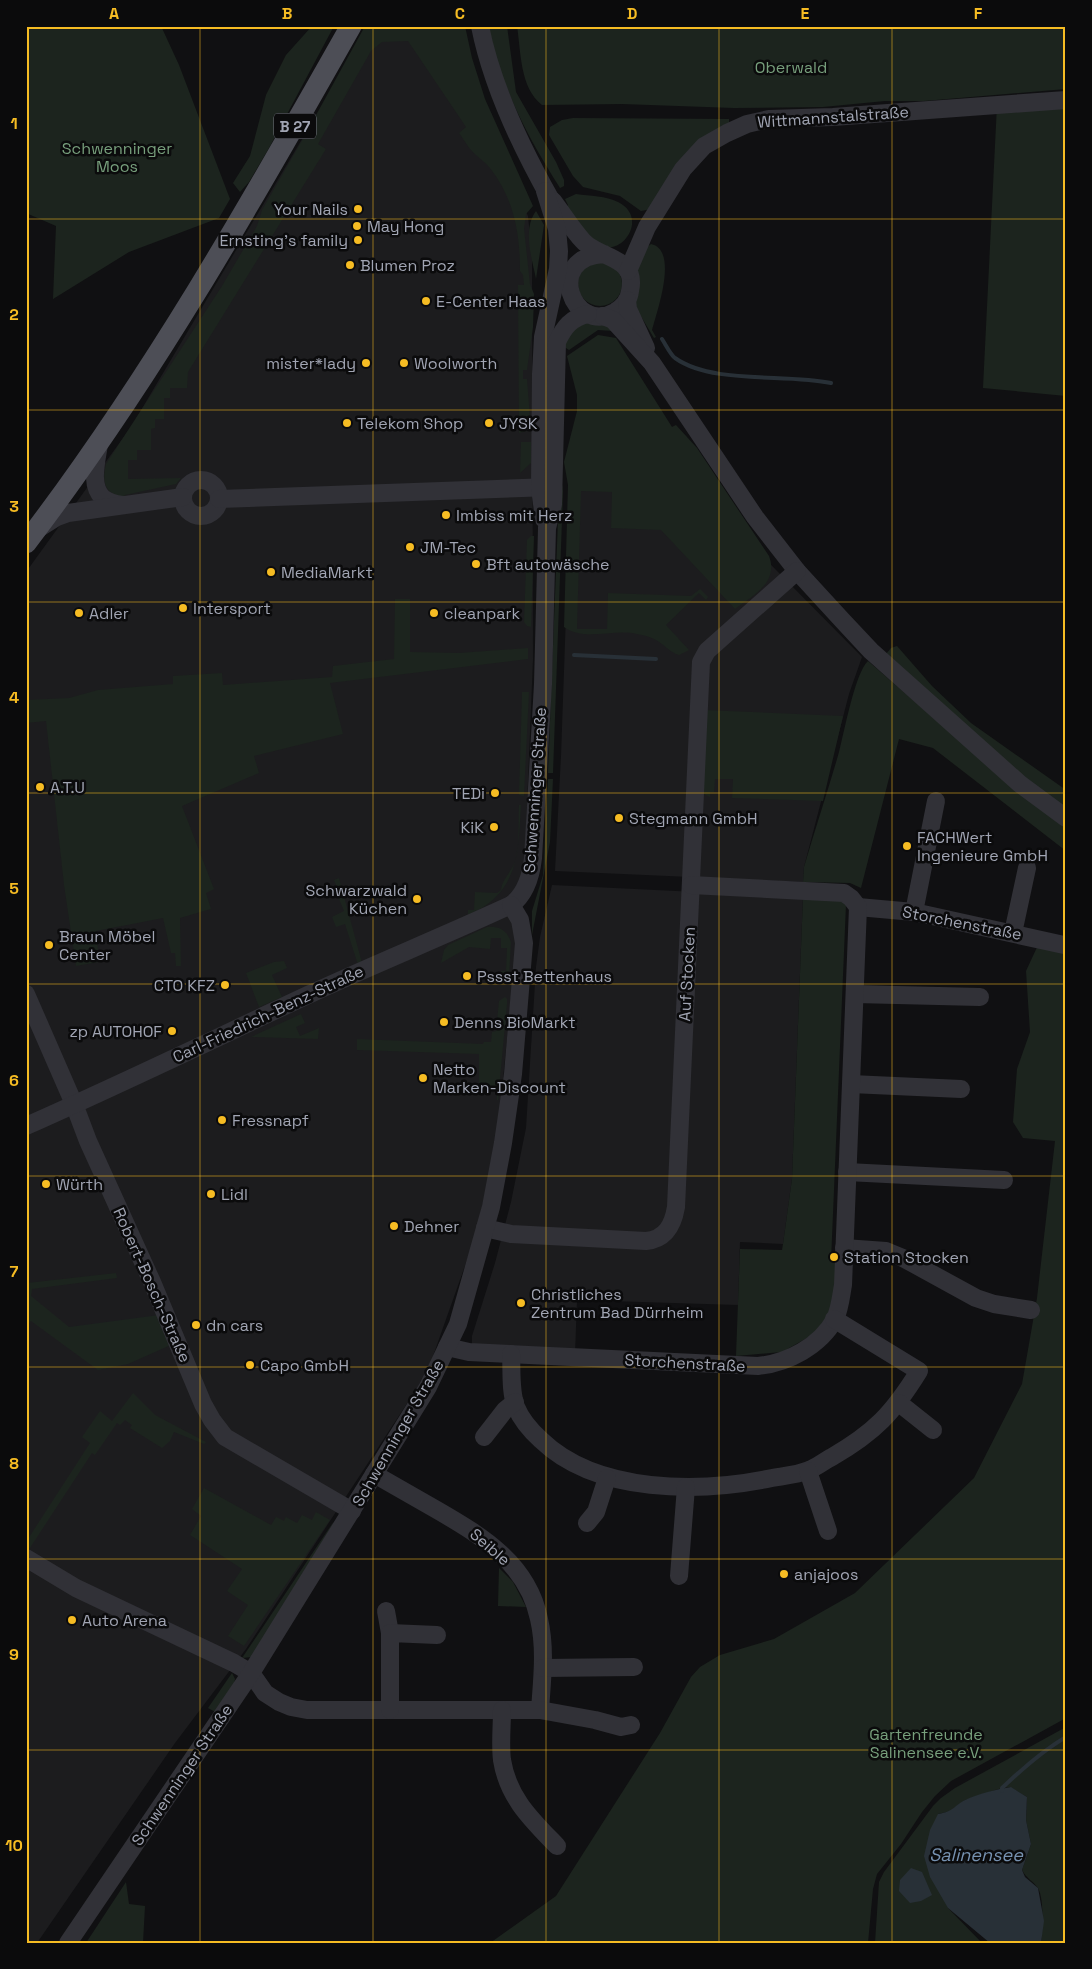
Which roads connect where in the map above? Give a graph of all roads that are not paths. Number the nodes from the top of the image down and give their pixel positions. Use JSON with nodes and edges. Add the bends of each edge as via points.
{"nodes":[{"id":1,"x":351,"y":26,"type":"edge"},
{"id":2,"x":480,"y":26,"type":"edge"},
{"id":3,"x":1066,"y":100,"type":"edge"},
{"id":4,"x":545,"y":191,"type":"junction"},
{"id":5,"x":647,"y":227,"type":"junction"},
{"id":6,"x":609,"y":255,"type":"junction"},
{"id":7,"x":575,"y":265,"type":"junction"},
{"id":8,"x":628,"y":271,"type":"junction"},
{"id":9,"x":570,"y":295,"type":"junction"},
{"id":10,"x":627,"y":300,"type":"junction"},
{"id":11,"x":595,"y":315,"type":"junction"},
{"id":12,"x":542,"y":357,"type":"junction"},
{"id":13,"x":652,"y":363,"type":"junction"},
{"id":14,"x":99,"y":444,"type":"junction"},
{"id":15,"x":546,"y":487,"type":"junction"},
{"id":16,"x":183,"y":497,"type":"junction"},
{"id":17,"x":219,"y":499,"type":"junction"},
{"id":18,"x":122,"y":505,"type":"junction"},
{"id":19,"x":31,"y":537,"type":"edge"},
{"id":20,"x":797,"y":571,"type":"junction"},
{"id":21,"x":936,"y":800,"type":"dead end"},
{"id":22,"x":1066,"y":818,"type":"edge"},
{"id":23,"x":1027,"y":868,"type":"dead end"},
{"id":24,"x":691,"y":885,"type":"junction"},
{"id":25,"x":511,"y":904,"type":"junction"},
{"id":26,"x":858,"y":907,"type":"junction"},
{"id":27,"x":914,"y":912,"type":"junction"},
{"id":28,"x":1013,"y":933,"type":"junction"},
{"id":29,"x":1064,"y":945,"type":"dead end"},
{"id":30,"x":26,"y":994,"type":"edge"},
{"id":31,"x":854,"y":994,"type":"junction"},
{"id":32,"x":980,"y":997,"type":"dead end"},
{"id":33,"x":851,"y":1084,"type":"junction"},
{"id":34,"x":961,"y":1089,"type":"dead end"},
{"id":35,"x":74,"y":1104,"type":"junction"},
{"id":36,"x":26,"y":1126,"type":"edge"},
{"id":37,"x":847,"y":1172,"type":"junction"},
{"id":38,"x":1004,"y":1180,"type":"dead end"},
{"id":39,"x":485,"y":1228,"type":"junction"},
{"id":40,"x":844,"y":1248,"type":"junction"},
{"id":41,"x":1031,"y":1310,"type":"dead end"},
{"id":42,"x":834,"y":1319,"type":"junction"},
{"id":43,"x":447,"y":1346,"type":"junction"},
{"id":44,"x":511,"y":1354,"type":"junction"},
{"id":45,"x":515,"y":1402,"type":"junction"},
{"id":46,"x":899,"y":1403,"type":"junction"},
{"id":47,"x":933,"y":1430,"type":"dead end"},
{"id":48,"x":484,"y":1437,"type":"dead end"},
{"id":49,"x":808,"y":1471,"type":"junction"},
{"id":50,"x":374,"y":1474,"type":"junction"},
{"id":51,"x":607,"y":1478,"type":"junction"},
{"id":52,"x":686,"y":1487,"type":"junction"},
{"id":53,"x":352,"y":1511,"type":"junction"},
{"id":54,"x":587,"y":1522,"type":"dead end"},
{"id":55,"x":828,"y":1531,"type":"dead end"},
{"id":56,"x":26,"y":1558,"type":"edge"},
{"id":57,"x":679,"y":1576,"type":"dead end"},
{"id":58,"x":386,"y":1611,"type":"dead end"},
{"id":59,"x":390,"y":1633,"type":"junction"},
{"id":60,"x":437,"y":1635,"type":"dead end"},
{"id":61,"x":543,"y":1668,"type":"junction"},
{"id":62,"x":634,"y":1668,"type":"dead end"},
{"id":63,"x":251,"y":1673,"type":"junction"},
{"id":64,"x":390,"y":1710,"type":"junction"},
{"id":65,"x":502,"y":1710,"type":"junction"},
{"id":66,"x":540,"y":1710,"type":"junction"},
{"id":67,"x":631,"y":1725,"type":"dead end"},
{"id":68,"x":557,"y":1846,"type":"dead end"},
{"id":69,"x":68,"y":1943,"type":"edge"}],
"edges":[{"from":1,"to":14,"type":"main road","number":"B 27","via":[[238,226]]},
{"from":2,"to":4,"type":"street","via":[[485,53],[504,102]]},
{"from":3,"to":5,"type":"street","name":"Wittmannstalstraße","via":[[769,119],[747,124],[704,146],[693,156]]},
{"from":4,"to":6,"type":"street","via":[[590,248]]},
{"from":4,"to":7,"type":"street","via":[[568,232],[576,256]]},
{"from":4,"to":12,"type":"street","name":"Schwenninger Straße","via":[[557,229],[559,251],[558,269],[545,322]]},
{"from":5,"to":6,"type":"street","name":"Wittmannstalstraße"},
{"from":5,"to":8,"type":"street","name":"Wittmannstalstraße"},
{"from":6,"to":7,"type":"street","via":[[588,256]]},
{"from":6,"to":8,"type":"street"},
{"from":7,"to":9,"type":"street","via":[[568,285]]},
{"from":8,"to":10,"type":"street","via":[[631,291]]},
{"from":9,"to":11,"type":"street","via":[[580,309]]},
{"from":9,"to":12,"type":"street","name":"Schwenninger Straße","via":[[552,325]]},
{"from":10,"to":11,"type":"street","via":[[621,308]]},
{"from":10,"to":13,"type":"street"},
{"from":11,"to":13,"type":"street","via":[[613,320]]},
{"from":11,"to":15,"type":"street","name":"Schwenninger Straße","via":[[578,316],[562,330],[557,342]]},
{"from":12,"to":15,"type":"street","name":"Schwenninger Straße"},
{"from":13,"to":20,"type":"street","via":[[755,517]]},
{"from":14,"to":18,"type":"street","via":[[95,480],[99,491],[104,498]]},
{"from":14,"to":19,"type":"main road","number":"B 27"},
{"from":15,"to":17,"type":"street"},
{"from":15,"to":25,"type":"street","name":"Schwenninger Straße","via":[[542,515],[547,528],[533,858],[528,883],[518,900]]},
{"from":16,"to":17,"type":"street","via":[[189,511],[200,516],[215,509]]},
{"from":16,"to":17,"type":"street","via":[[191,483],[200,480],[212,484]]},
{"from":16,"to":18,"type":"street"},
{"from":18,"to":19,"type":"street","via":[[62,515]]},
{"from":20,"to":22,"type":"street","via":[[871,651],[1020,784]]},
{"from":20,"to":24,"type":"street","name":"Auf Stocken","via":[[707,651],[701,662]]},
{"from":21,"to":27,"type":"street"},
{"from":23,"to":28,"type":"street"},
{"from":24,"to":26,"type":"street","via":[[844,893]]},
{"from":24,"to":39,"type":"street","name":"Auf Stocken","via":[[676,1206],[669,1229],[665,1235],[646,1242],[511,1234]]},
{"from":25,"to":35,"type":"street","name":"Carl-Friedrich-Benz-Straße"},
{"from":25,"to":39,"type":"street","name":"Schwenninger Straße","via":[[520,920],[524,943],[521,987],[509,1104]]},
{"from":26,"to":27,"type":"street","name":"Storchenstraße"},
{"from":26,"to":31,"type":"street","name":"Storchenstraße"},
{"from":27,"to":28,"type":"street","name":"Storchenstraße"},
{"from":28,"to":29,"type":"street","name":"Storchenstraße"},
{"from":30,"to":35,"type":"street","name":"Robert-Bosch-Straße"},
{"from":31,"to":32,"type":"street"},
{"from":31,"to":33,"type":"street","name":"Storchenstraße"},
{"from":33,"to":34,"type":"street"},
{"from":33,"to":37,"type":"street","name":"Storchenstraße"},
{"from":35,"to":36,"type":"street","name":"Carl-Friedrich-Benz-Straße"},
{"from":35,"to":53,"type":"street","name":"Robert-Bosch-Straße","via":[[212,1420],[225,1437]]},
{"from":37,"to":38,"type":"street"},
{"from":37,"to":40,"type":"street","name":"Storchenstraße"},
{"from":39,"to":43,"type":"street","name":"Schwenninger Straße","via":[[458,1324]]},
{"from":40,"to":41,"type":"street","via":[[886,1251],[976,1298]]},
{"from":40,"to":42,"type":"street","name":"Storchenstraße","via":[[843,1285]]},
{"from":42,"to":44,"type":"street","name":"Storchenstraße","via":[[811,1345],[774,1364],[743,1366]]},
{"from":42,"to":46,"type":"street","via":[[919,1370]]},
{"from":43,"to":44,"type":"street","name":"Storchenstraße","via":[[470,1352]]},
{"from":43,"to":50,"type":"street","name":"Schwenninger Straße","via":[[428,1387]]},
{"from":44,"to":45,"type":"street"},
{"from":45,"to":48,"type":"street"},
{"from":45,"to":51,"type":"street","via":[[531,1430],[552,1451]]},
{"from":46,"to":47,"type":"street"},
{"from":46,"to":49,"type":"street","via":[[880,1424],[848,1448]]},
{"from":49,"to":52,"type":"street","via":[[742,1484]]},
{"from":49,"to":55,"type":"street"},
{"from":50,"to":53,"type":"street","name":"Schwenninger Straße"},
{"from":50,"to":61,"type":"street","name":"Seible","via":[[473,1531],[512,1565],[534,1602],[542,1636]]},
{"from":51,"to":52,"type":"street"},
{"from":51,"to":54,"type":"street","via":[[596,1512]]},
{"from":52,"to":57,"type":"street"},
{"from":53,"to":63,"type":"street","name":"Schwenninger Straße"},
{"from":56,"to":63,"type":"street","via":[[76,1588]]},
{"from":58,"to":59,"type":"street"},
{"from":59,"to":60,"type":"street"},
{"from":59,"to":64,"type":"street"},
{"from":61,"to":62,"type":"street"},
{"from":61,"to":66,"type":"street","name":"Seible"},
{"from":63,"to":64,"type":"street","via":[[265,1694],[292,1707],[307,1710]]},
{"from":63,"to":69,"type":"street","name":"Schwenninger Straße"},
{"from":64,"to":65,"type":"street"},
{"from":65,"to":66,"type":"street"},
{"from":65,"to":68,"type":"street","via":[[502,1760],[510,1790],[530,1819]]},
{"from":66,"to":67,"type":"street","via":[[621,1727]]}]}
